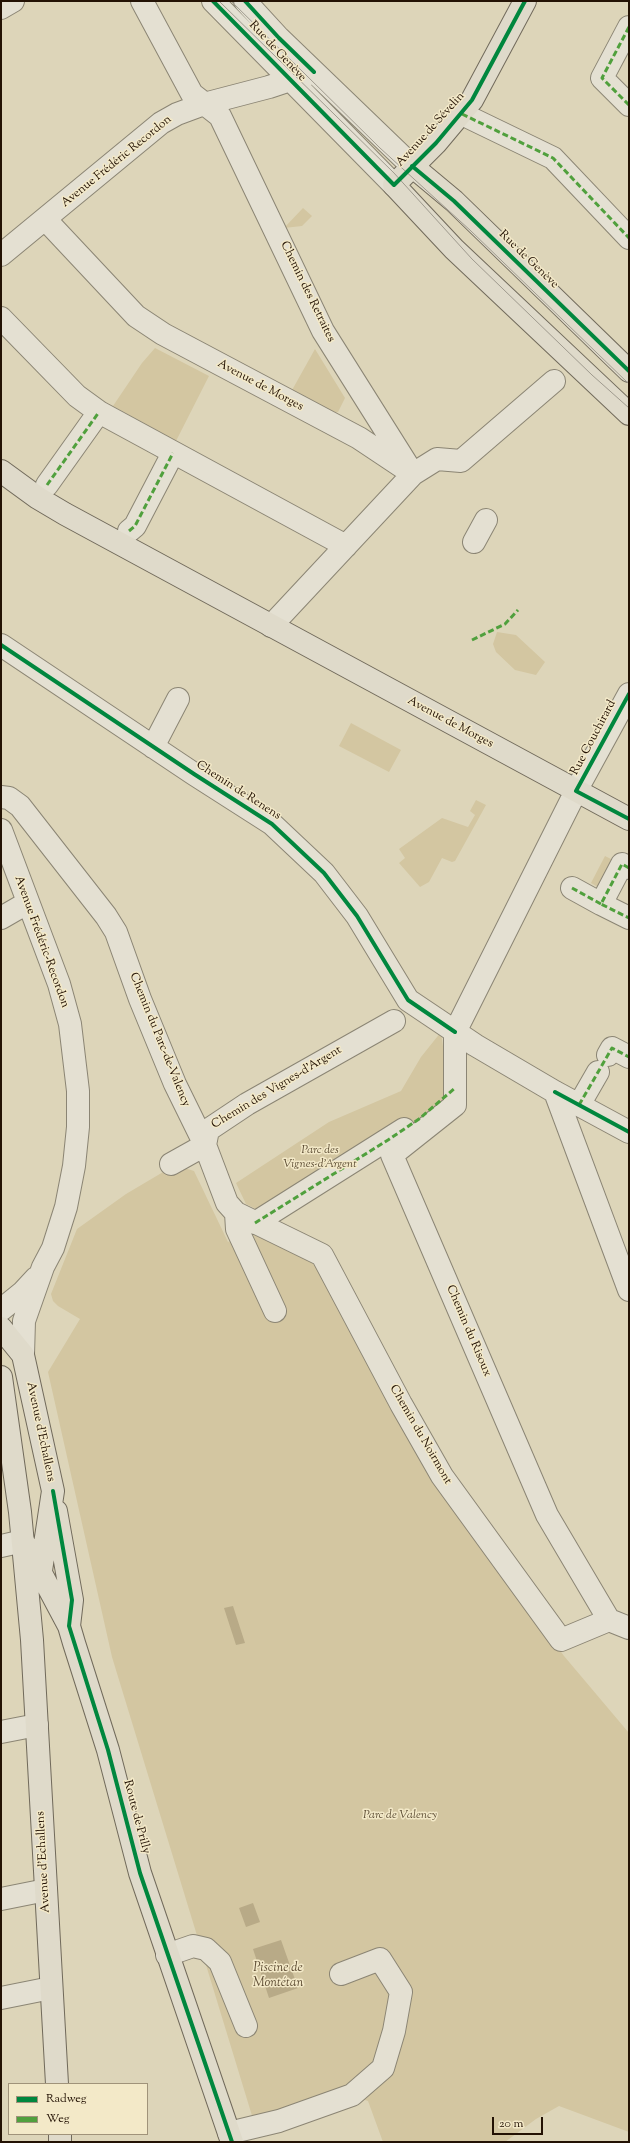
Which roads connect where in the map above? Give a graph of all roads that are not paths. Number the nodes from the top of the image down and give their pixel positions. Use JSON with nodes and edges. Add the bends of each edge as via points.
{"nodes":[{"id":1,"x":13,"y":1,"type":"edge"},
{"id":2,"x":142,"y":1,"type":"edge"},
{"id":3,"x":213,"y":1,"type":"edge"},
{"id":4,"x":245,"y":1,"type":"edge"},
{"id":5,"x":525,"y":1,"type":"edge"},
{"id":6,"x":1,"y":8,"type":"edge"},
{"id":7,"x":629,"y":27,"type":"edge"},
{"id":8,"x":314,"y":72,"type":"junction"},
{"id":9,"x":290,"y":81,"type":"junction"},
{"id":10,"x":204,"y":104,"type":"junction"},
{"id":11,"x":629,"y":105,"type":"edge"},
{"id":12,"x":462,"y":114,"type":"junction"},
{"id":13,"x":412,"y":166,"type":"junction"},
{"id":14,"x":394,"y":185,"type":"junction"},
{"id":15,"x":45,"y":219,"type":"junction"},
{"id":16,"x":629,"y":238,"type":"edge"},
{"id":17,"x":1,"y":255,"type":"edge"},
{"id":18,"x":1,"y":318,"type":"edge"},
{"id":19,"x":629,"y":371,"type":"edge"},
{"id":20,"x":554,"y":382,"type":"dead end"},
{"id":21,"x":99,"y":412,"type":"junction"},
{"id":22,"x":629,"y":414,"type":"edge"},
{"id":23,"x":173,"y":453,"type":"junction"},
{"id":24,"x":1,"y":470,"type":"edge"},
{"id":25,"x":413,"y":474,"type":"junction"},
{"id":26,"x":47,"y":485,"type":"dead end"},
{"id":27,"x":486,"y":520,"type":"dead end"},
{"id":28,"x":129,"y":531,"type":"dead end"},
{"id":29,"x":474,"y":542,"type":"dead end"},
{"id":30,"x":346,"y":546,"type":"junction"},
{"id":31,"x":271,"y":626,"type":"junction"},
{"id":32,"x":1,"y":645,"type":"edge"},
{"id":33,"x":629,"y":694,"type":"edge"},
{"id":34,"x":178,"y":699,"type":"dead end"},
{"id":35,"x":153,"y":747,"type":"junction"},
{"id":36,"x":576,"y":791,"type":"junction"},
{"id":37,"x":1,"y":797,"type":"edge"},
{"id":38,"x":629,"y":819,"type":"edge"},
{"id":39,"x":1,"y":830,"type":"edge"},
{"id":40,"x":629,"y":868,"type":"edge"},
{"id":41,"x":572,"y":888,"type":"dead end"},
{"id":42,"x":27,"y":903,"type":"junction"},
{"id":43,"x":601,"y":904,"type":"junction"},
{"id":44,"x":1,"y":918,"type":"edge"},
{"id":45,"x":629,"y":918,"type":"edge"},
{"id":46,"x":394,"y":1021,"type":"dead end"},
{"id":47,"x":455,"y":1032,"type":"junction"},
{"id":48,"x":612,"y":1061,"type":"edge"},
{"id":49,"x":455,"y":1088,"type":"junction"},
{"id":50,"x":555,"y":1092,"type":"junction"},
{"id":51,"x":579,"y":1105,"type":"junction"},
{"id":52,"x":629,"y":1132,"type":"edge"},
{"id":53,"x":205,"y":1145,"type":"junction"},
{"id":54,"x":171,"y":1164,"type":"dead end"},
{"id":55,"x":245,"y":1218,"type":"junction"},
{"id":56,"x":44,"y":1267,"type":"junction"},
{"id":57,"x":629,"y":1290,"type":"edge"},
{"id":58,"x":1,"y":1310,"type":"edge"},
{"id":59,"x":275,"y":1311,"type":"dead end"},
{"id":60,"x":1,"y":1328,"type":"edge"},
{"id":61,"x":23,"y":1355,"type":"junction"},
{"id":62,"x":1,"y":1377,"type":"edge"},
{"id":63,"x":53,"y":1491,"type":"junction"},
{"id":64,"x":23,"y":1541,"type":"junction"},
{"id":65,"x":1,"y":1546,"type":"edge"},
{"id":66,"x":40,"y":1571,"type":"junction"},
{"id":67,"x":619,"y":1624,"type":"edge"},
{"id":68,"x":69,"y":1626,"type":"junction"},
{"id":69,"x":32,"y":1640,"type":"junction"},
{"id":70,"x":37,"y":1725,"type":"junction"},
{"id":71,"x":1,"y":1732,"type":"edge"},
{"id":72,"x":46,"y":1890,"type":"junction"},
{"id":73,"x":1,"y":1899,"type":"edge"},
{"id":74,"x":167,"y":1955,"type":"junction"},
{"id":75,"x":341,"y":1974,"type":"dead end"},
{"id":76,"x":51,"y":1988,"type":"junction"},
{"id":77,"x":1,"y":1998,"type":"edge"},
{"id":78,"x":246,"y":2026,"type":"dead end"},
{"id":79,"x":57,"y":2083,"type":"edge"},
{"id":80,"x":231,"y":2137,"type":"edge"}],
"edges":[{"from":1,"to":6,"type":"street"},
{"from":2,"to":10,"type":"street","name":"Chemin des Retraites","via":[[192,94]]},
{"from":3,"to":9,"type":"street","name":"Rue de Genève"},
{"from":4,"to":8,"type":"street","name":"Rue de Genève"},
{"from":5,"to":12,"type":"main road","name":"Avenue de Sévelin","via":[[479,90]]},
{"from":7,"to":11,"type":"street","via":[[602,78]]},
{"from":8,"to":9,"type":"street","name":"Avenue Frédéric Recordon"},
{"from":8,"to":13,"type":"street","name":"Rue de Genève"},
{"from":9,"to":10,"type":"street","name":"Avenue Frédéric Recordon"},
{"from":9,"to":14,"type":"street","name":"Rue de Genève"},
{"from":10,"to":15,"type":"street","name":"Avenue Frédéric Recordon","via":[[161,123]]},
{"from":10,"to":25,"type":"street","name":"Chemin des Retraites","via":[[220,116],[323,331]]},
{"from":12,"to":13,"type":"main road","name":"Avenue de Sévelin"},
{"from":12,"to":16,"type":"street","name":"Avenue de Sévelin","via":[[553,158]]},
{"from":13,"to":14,"type":"main road","name":"Avenue de Sévelin"},
{"from":13,"to":19,"type":"main road","name":"Rue de Genève","via":[[454,201]]},
{"from":14,"to":22,"type":"main road","name":"Rue de Genève","via":[[454,249]]},
{"from":15,"to":17,"type":"street","name":"Avenue Frédéric Recordon"},
{"from":15,"to":25,"type":"street","name":"Avenue de Morges","via":[[136,316],[163,334],[359,438]]},
{"from":18,"to":21,"type":"street","via":[[77,396]]},
{"from":20,"to":25,"type":"street","via":[[461,461],[437,459]]},
{"from":21,"to":23,"type":"street"},
{"from":21,"to":26,"type":"street"},
{"from":23,"to":28,"type":"street","via":[[135,526]]},
{"from":23,"to":30,"type":"street"},
{"from":24,"to":31,"type":"main road","name":"Avenue de Morges","via":[[64,514]]},
{"from":25,"to":30,"type":"street"},
{"from":27,"to":29,"type":"street"},
{"from":30,"to":31,"type":"street"},
{"from":31,"to":36,"type":"main road","name":"Avenue de Morges"},
{"from":32,"to":35,"type":"street","name":"Chemin de Renens"},
{"from":33,"to":36,"type":"street","name":"Rue Couchirard"},
{"from":34,"to":35,"type":"street"},
{"from":35,"to":47,"type":"street","name":"Chemin de Renens","via":[[272,824],[324,873],[357,916],[408,1000]]},
{"from":36,"to":38,"type":"main road","name":"Avenue de Morges"},
{"from":36,"to":47,"type":"street","name":"Rue Couchirard"},
{"from":37,"to":53,"type":"street","name":"Chemin du Parc-de-Valency","via":[[9,798],[20,806],[116,932],[175,1084]]},
{"from":39,"to":42,"type":"street","name":"Avenue Frédéric-Recordon"},
{"from":40,"to":43,"type":"street","via":[[622,864]]},
{"from":41,"to":43,"type":"street"},
{"from":42,"to":44,"type":"street"},
{"from":42,"to":56,"type":"street","name":"Avenue Frédéric-Recordon","via":[[59,984],[70,1024],[78,1091],[74,1166],[60,1227]]},
{"from":43,"to":45,"type":"street"},
{"from":46,"to":53,"type":"street","name":"Chemin des Vignes-d'Argent","via":[[299,1073],[208,1130]]},
{"from":47,"to":49,"type":"street","name":"Chemin du Risoux"},
{"from":47,"to":50,"type":"street","name":"Chemin de Renens"},
{"from":48,"to":51,"type":"street"},
{"from":49,"to":55,"type":"street","via":[[388,1140]]},
{"from":49,"to":67,"type":"street","name":"Chemin du Risoux","via":[[455,1104],[392,1155],[547,1515]]},
{"from":50,"to":51,"type":"street","name":"Chemin de Renens"},
{"from":50,"to":57,"type":"street"},
{"from":51,"to":52,"type":"street","name":"Chemin de Renens"},
{"from":53,"to":54,"type":"street","name":"Chemin des Vignes-d'Argent"},
{"from":53,"to":55,"type":"street","name":"Chemin du Parc-de-Valency","via":[[227,1203]]},
{"from":55,"to":59,"type":"street","name":"Chemin du Parc-de-Valency","via":[[237,1229]]},
{"from":55,"to":67,"type":"street","name":"Chemin du Noirmont","via":[[322,1255],[442,1476],[562,1640]]},
{"from":56,"to":58,"type":"street","name":"Avenue Frédéric-Recordon","via":[[23,1292]]},
{"from":56,"to":61,"type":"street","name":"Avenue Frédéric-Recordon","via":[[24,1321]]},
{"from":60,"to":61,"type":"main road","name":"Avenue d'Echallens"},
{"from":61,"to":63,"type":"main road","name":"Avenue d'Echallens"},
{"from":62,"to":64,"type":"main road","name":"Avenue d'Echallens"},
{"from":63,"to":66,"type":"main road","name":"Avenue d'Echallens"},
{"from":63,"to":68,"type":"main road","name":"Route de Prilly","via":[[72,1600]]},
{"from":64,"to":65,"type":"street"},
{"from":64,"to":66,"type":"main road","name":"Route de Prilly"},
{"from":64,"to":69,"type":"main road","name":"Avenue d'Echallens"},
{"from":66,"to":68,"type":"main road","name":"Route de Prilly"},
{"from":66,"to":69,"type":"main road","name":"Avenue d'Echallens"},
{"from":68,"to":74,"type":"main road","name":"Route de Prilly","via":[[108,1750],[140,1873]]},
{"from":69,"to":70,"type":"main road","name":"Avenue d'Echallens"},
{"from":70,"to":71,"type":"street"},
{"from":70,"to":72,"type":"main road","name":"Avenue d'Echallens"},
{"from":72,"to":73,"type":"street"},
{"from":72,"to":76,"type":"main road","name":"Avenue d'Echallens"},
{"from":74,"to":78,"type":"street","via":[[193,1946],[206,1949],[220,1962]]},
{"from":74,"to":80,"type":"main road","name":"Route de Prilly"},
{"from":75,"to":80,"type":"street","via":[[380,1959],[401,1992],[394,2031],[383,2068],[352,2095]]},
{"from":76,"to":77,"type":"street"},
{"from":76,"to":79,"type":"main road","name":"Avenue d'Echallens"}]}
